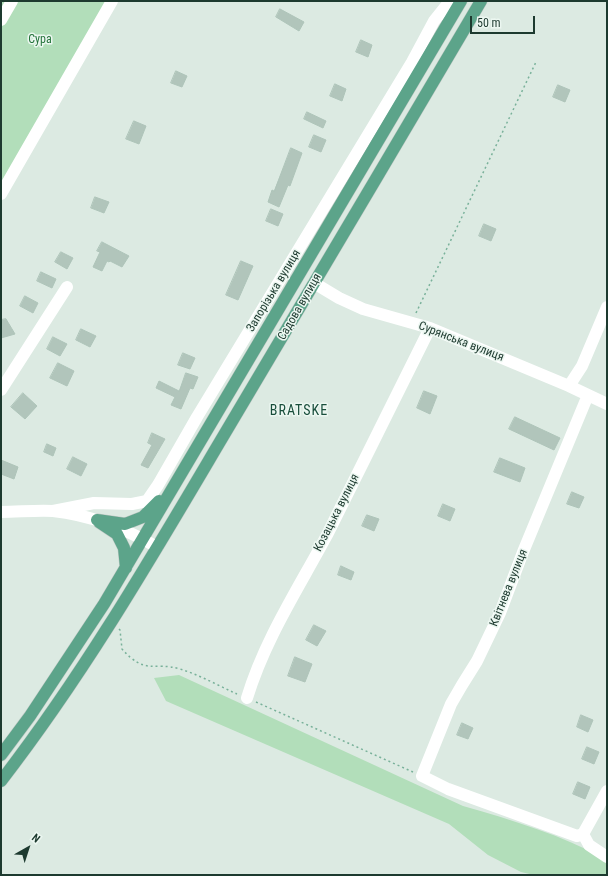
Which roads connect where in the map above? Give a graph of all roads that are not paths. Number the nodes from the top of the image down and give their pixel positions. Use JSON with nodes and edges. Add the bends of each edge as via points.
{"nodes":[{"id":1,"x":12,"y":1,"type":"edge"},
{"id":2,"x":112,"y":1,"type":"edge"},
{"id":3,"x":452,"y":1,"type":"edge"},
{"id":4,"x":461,"y":1,"type":"edge"},
{"id":5,"x":481,"y":1,"type":"edge"},
{"id":6,"x":1,"y":20,"type":"edge"},
{"id":7,"x":1,"y":194,"type":"edge"},
{"id":8,"x":314,"y":283,"type":"junction"},
{"id":9,"x":67,"y":287,"type":"dead end"},
{"id":10,"x":607,"y":307,"type":"edge"},
{"id":11,"x":430,"y":328,"type":"junction"},
{"id":12,"x":569,"y":386,"type":"junction"},
{"id":13,"x":1,"y":390,"type":"edge"},
{"id":14,"x":588,"y":395,"type":"junction"},
{"id":15,"x":607,"y":404,"type":"edge"},
{"id":16,"x":172,"y":490,"type":"junction"},
{"id":17,"x":53,"y":511,"type":"junction"},
{"id":18,"x":1,"y":512,"type":"edge"},
{"id":19,"x":97,"y":520,"type":"junction"},
{"id":20,"x":141,"y":542,"type":"junction"},
{"id":21,"x":157,"y":547,"type":"junction"},
{"id":22,"x":126,"y":568,"type":"junction"},
{"id":23,"x":247,"y":698,"type":"road end"},
{"id":24,"x":1,"y":755,"type":"edge"},
{"id":25,"x":1,"y":781,"type":"edge"},
{"id":26,"x":607,"y":791,"type":"edge"},
{"id":27,"x":582,"y":835,"type":"junction"},
{"id":28,"x":607,"y":857,"type":"edge"}],
"edges":[{"from":1,"to":6,"type":"street"},
{"from":2,"to":7,"type":"street"},
{"from":3,"to":17,"type":"street","name":"Запорізька вулиця","via":[[434,21],[147,501],[132,504],[94,503]]},
{"from":4,"to":16,"type":"main road","name":"Садова вулиця"},
{"from":5,"to":8,"type":"main road","name":"Садова вулиця"},
{"from":8,"to":11,"type":"street","name":"Сурянська вулиця","via":[[363,309]]},
{"from":8,"to":21,"type":"main road","name":"Садова вулиця"},
{"from":9,"to":13,"type":"street"},
{"from":10,"to":12,"type":"street","via":[[582,366]]},
{"from":11,"to":12,"type":"street","name":"Сурянська вулиця"},
{"from":11,"to":23,"type":"street","name":"Козацька вулиця","via":[[326,535],[266,646]]},
{"from":12,"to":14,"type":"street","name":"Сурянська вулиця"},
{"from":14,"to":15,"type":"street","name":"Сурянська вулиця"},
{"from":14,"to":27,"type":"street","name":"Квітнева вулиця","via":[[500,612],[477,661],[451,704],[422,776],[448,789],[569,834]]},
{"from":16,"to":19,"type":"main road","via":[[144,517],[125,524]]},
{"from":16,"to":20,"type":"main road","name":"Садова вулиця"},
{"from":17,"to":18,"type":"street"},
{"from":17,"to":19,"type":"street"},
{"from":19,"to":20,"type":"street"},
{"from":19,"to":22,"type":"main road","via":[[117,534],[124,548]]},
{"from":20,"to":21,"type":"street"},
{"from":20,"to":22,"type":"main road","name":"Садова вулиця"},
{"from":21,"to":25,"type":"main road","name":"Садова вулиця","via":[[53,711]]},
{"from":22,"to":24,"type":"main road","name":"Садова вулиця","via":[[74,651]]},
{"from":26,"to":27,"type":"street"},
{"from":27,"to":28,"type":"street","via":[[589,845]]}]}
